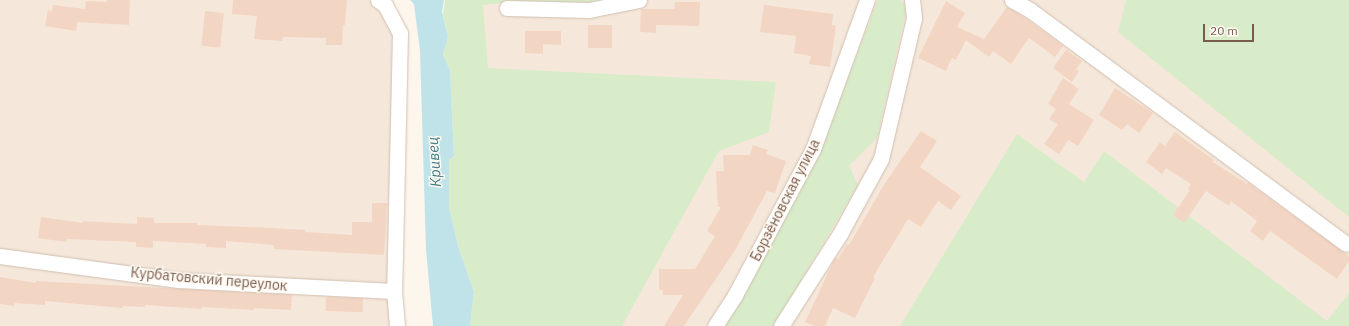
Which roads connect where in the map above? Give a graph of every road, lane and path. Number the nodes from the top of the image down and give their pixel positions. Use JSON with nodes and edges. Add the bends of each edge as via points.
{"nodes":[{"id":1,"x":378,"y":0,"type":"edge"},
{"id":2,"x":639,"y":0,"type":"edge"},
{"id":3,"x":867,"y":0,"type":"edge"},
{"id":4,"x":912,"y":0,"type":"edge"},
{"id":5,"x":1012,"y":0,"type":"edge"},
{"id":6,"x":507,"y":8,"type":"dead end"},
{"id":7,"x":1346,"y":244,"type":"dead end"},
{"id":8,"x":0,"y":256,"type":"edge"},
{"id":9,"x":394,"y":291,"type":"junction"},
{"id":10,"x":397,"y":326,"type":"edge"},
{"id":11,"x":715,"y":326,"type":"edge"},
{"id":12,"x":781,"y":326,"type":"edge"}],
"edges":[{"from":1,"to":9,"type":"street","via":[[385,5],[400,33]]},
{"from":2,"to":6,"type":"street","via":[[589,10]]},
{"from":3,"to":11,"type":"street","name":"Борзёновская улица","via":[[813,149],[735,295]]},
{"from":4,"to":12,"type":"street","via":[[914,18],[881,159],[841,232]]},
{"from":5,"to":7,"type":"street","via":[[1036,14]]},
{"from":8,"to":9,"type":"street","name":"Курбатовский переулок","via":[[178,280]]},
{"from":9,"to":10,"type":"street"}]}
